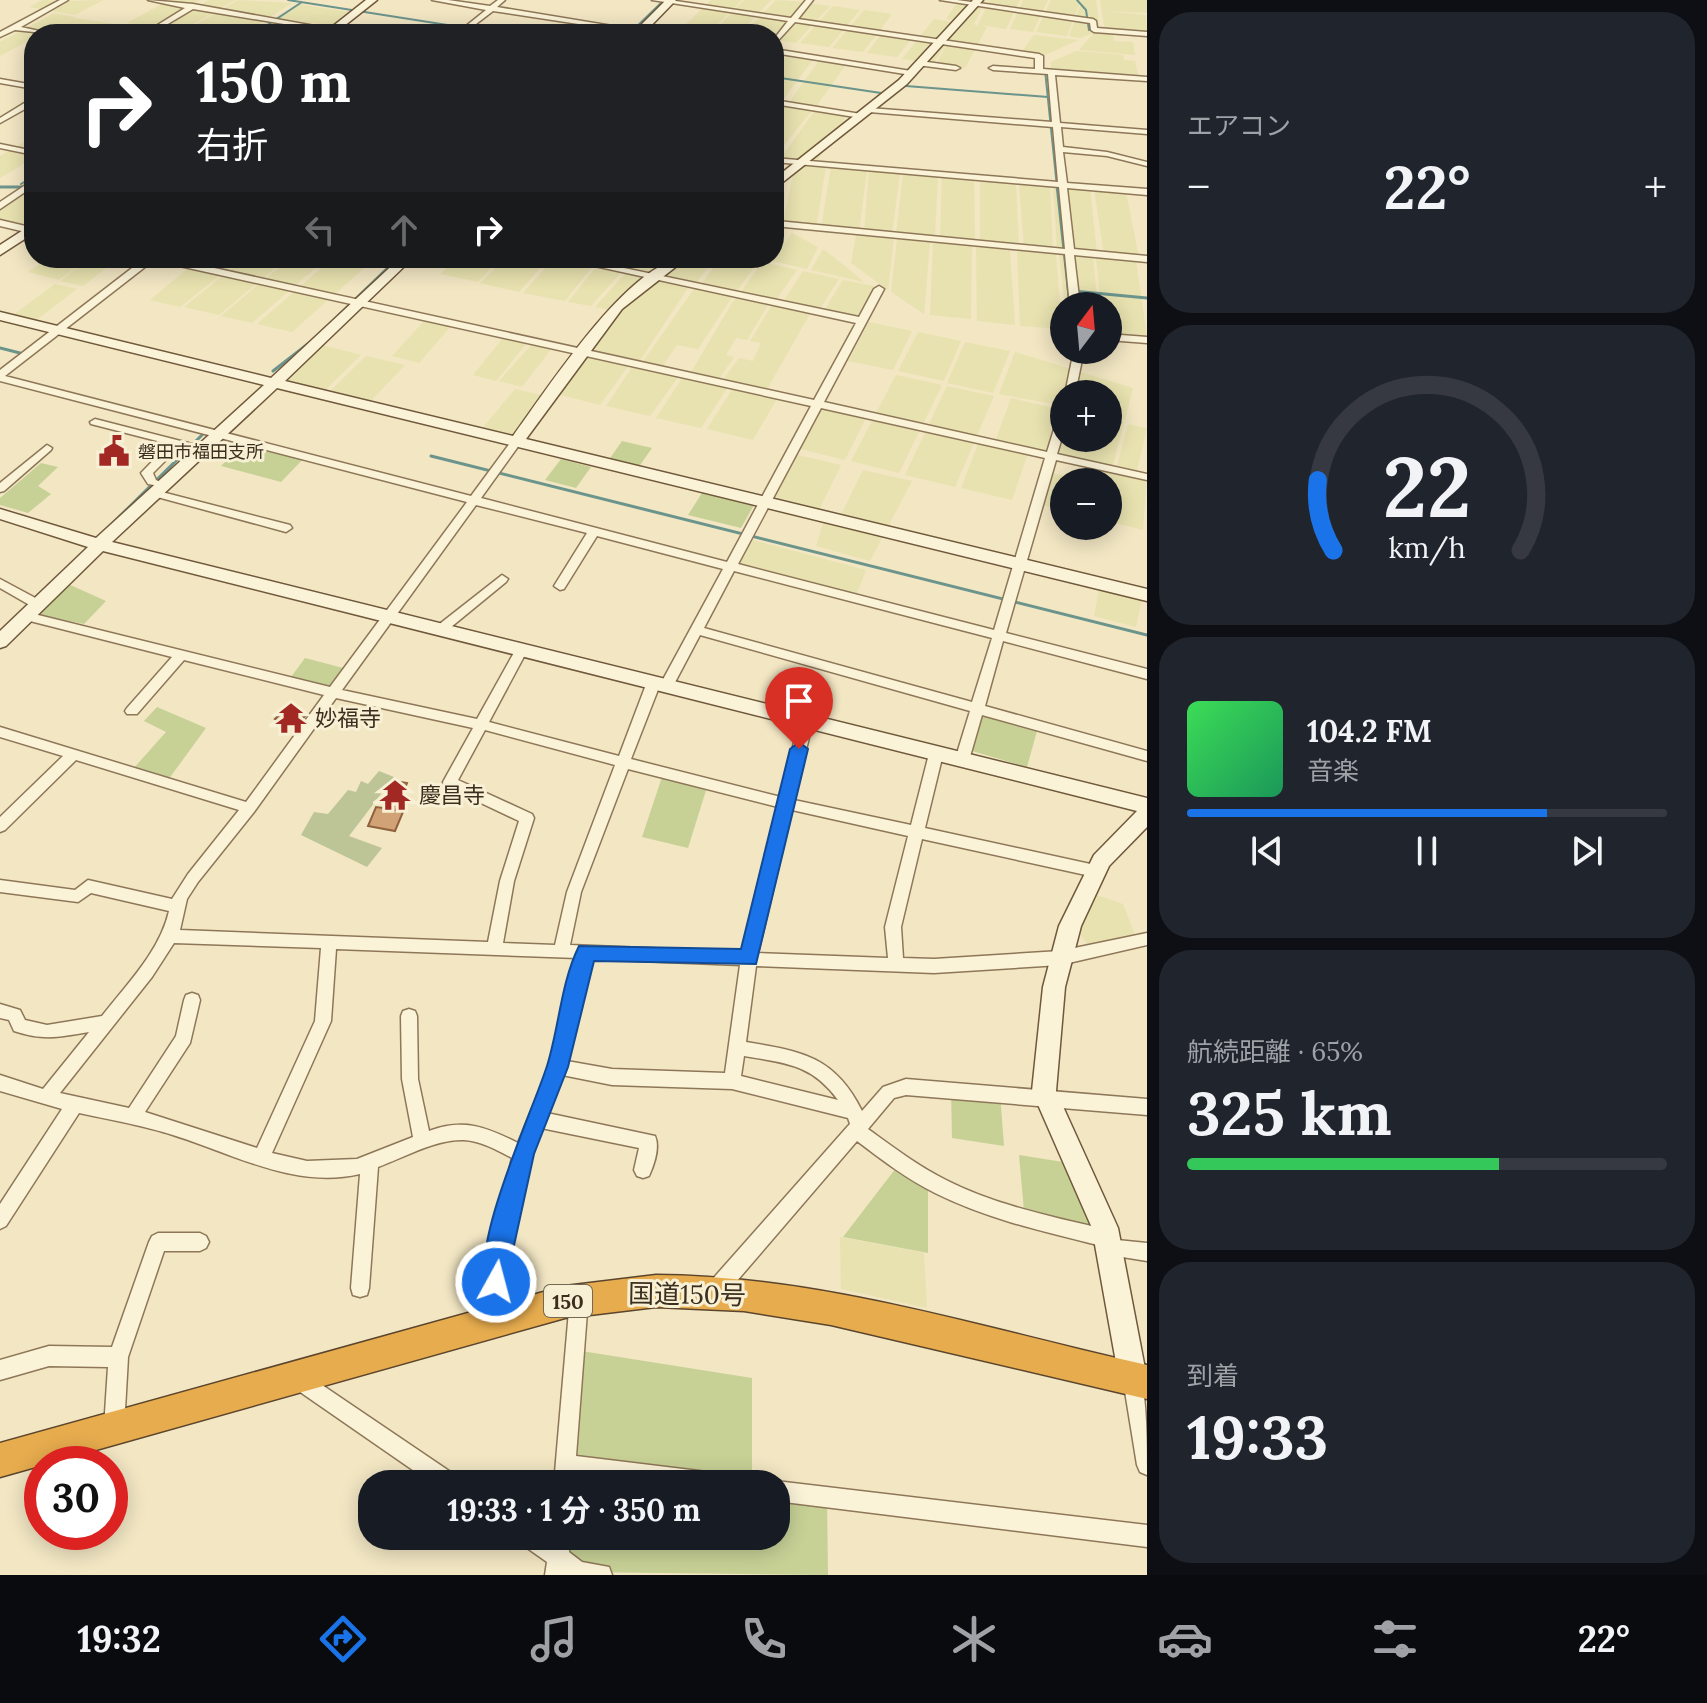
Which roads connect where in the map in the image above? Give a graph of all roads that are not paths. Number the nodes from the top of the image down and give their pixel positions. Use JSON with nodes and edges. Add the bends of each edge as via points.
{"nodes":[{"id":1,"x":65,"y":0,"type":"edge"},
{"id":2,"x":151,"y":0,"type":"edge"},
{"id":3,"x":203,"y":0,"type":"edge"},
{"id":4,"x":372,"y":0,"type":"edge"},
{"id":5,"x":435,"y":0,"type":"edge"},
{"id":6,"x":502,"y":0,"type":"edge"},
{"id":7,"x":655,"y":0,"type":"edge"},
{"id":8,"x":810,"y":0,"type":"edge"},
{"id":9,"x":943,"y":0,"type":"edge"},
{"id":10,"x":670,"y":1,"type":"edge"},
{"id":11,"x":976,"y":2,"type":"edge"},
{"id":12,"x":192,"y":7,"type":"junction"},
{"id":13,"x":492,"y":8,"type":"junction"},
{"id":14,"x":793,"y":20,"type":"junction"},
{"id":15,"x":163,"y":24,"type":"edge"},
{"id":16,"x":287,"y":24,"type":"edge"},
{"id":17,"x":341,"y":24,"type":"edge"},
{"id":18,"x":472,"y":24,"type":"edge"},
{"id":19,"x":585,"y":24,"type":"edge"},
{"id":20,"x":647,"y":24,"type":"edge"},
{"id":21,"x":0,"y":25,"type":"edge"},
{"id":22,"x":13,"y":28,"type":"junction"},
{"id":23,"x":24,"y":30,"type":"edge"},
{"id":24,"x":784,"y":31,"type":"edge"},
{"id":25,"x":1147,"y":34,"type":"edge"},
{"id":26,"x":0,"y":35,"type":"edge"},
{"id":27,"x":940,"y":41,"type":"junction"},
{"id":28,"x":784,"y":53,"type":"edge"},
{"id":29,"x":920,"y":63,"type":"junction"},
{"id":30,"x":956,"y":68,"type":"dead end"},
{"id":31,"x":993,"y":68,"type":"dead end"},
{"id":32,"x":1045,"y":72,"type":"junction"},
{"id":33,"x":911,"y":73,"type":"junction"},
{"id":34,"x":1147,"y":79,"type":"edge"},
{"id":35,"x":0,"y":81,"type":"edge"},
{"id":36,"x":24,"y":85,"type":"edge"},
{"id":37,"x":784,"y":103,"type":"edge"},
{"id":38,"x":24,"y":107,"type":"edge"},
{"id":39,"x":865,"y":113,"type":"junction"},
{"id":40,"x":0,"y":121,"type":"edge"},
{"id":41,"x":1056,"y":124,"type":"junction"},
{"id":42,"x":1147,"y":132,"type":"edge"},
{"id":43,"x":0,"y":146,"type":"edge"},
{"id":44,"x":1058,"y":149,"type":"junction"},
{"id":45,"x":24,"y":151,"type":"edge"},
{"id":46,"x":784,"y":161,"type":"edge"},
{"id":47,"x":803,"y":162,"type":"junction"},
{"id":48,"x":1147,"y":165,"type":"edge"},
{"id":49,"x":784,"y":177,"type":"edge"},
{"id":50,"x":1062,"y":184,"type":"junction"},
{"id":51,"x":24,"y":190,"type":"edge"},
{"id":52,"x":1147,"y":192,"type":"edge"},
{"id":53,"x":0,"y":206,"type":"edge"},
{"id":54,"x":0,"y":223,"type":"edge"},
{"id":55,"x":784,"y":225,"type":"edge"},
{"id":56,"x":24,"y":227,"type":"edge"},
{"id":57,"x":24,"y":235,"type":"edge"},
{"id":58,"x":0,"y":251,"type":"edge"},
{"id":59,"x":1069,"y":252,"type":"junction"},
{"id":60,"x":1147,"y":259,"type":"edge"},
{"id":61,"x":138,"y":268,"type":"edge"},
{"id":62,"x":209,"y":268,"type":"edge"},
{"id":63,"x":397,"y":268,"type":"edge"},
{"id":64,"x":606,"y":268,"type":"edge"},
{"id":65,"x":668,"y":268,"type":"edge"},
{"id":66,"x":653,"y":279,"type":"junction"},
{"id":67,"x":879,"y":289,"type":"dead end"},
{"id":68,"x":1073,"y":292,"type":"edge"},
{"id":69,"x":361,"y":303,"type":"junction"},
{"id":70,"x":0,"y":316,"type":"edge"},
{"id":71,"x":862,"y":321,"type":"junction"},
{"id":72,"x":57,"y":330,"type":"junction"},
{"id":73,"x":1122,"y":338,"type":"edge"},
{"id":74,"x":1147,"y":340,"type":"edge"},
{"id":75,"x":583,"y":352,"type":"junction"},
{"id":76,"x":0,"y":376,"type":"edge"},
{"id":77,"x":270,"y":383,"type":"junction"},
{"id":78,"x":817,"y":403,"type":"junction"},
{"id":79,"x":95,"y":422,"type":"dead end"},
{"id":80,"x":216,"y":433,"type":"junction"},
{"id":81,"x":517,"y":441,"type":"junction"},
{"id":82,"x":189,"y":446,"type":"junction"},
{"id":83,"x":47,"y":448,"type":"dead end"},
{"id":84,"x":1052,"y":452,"type":"edge"},
{"id":85,"x":1051,"y":456,"type":"junction"},
{"id":86,"x":1147,"y":477,"type":"edge"},
{"id":87,"x":156,"y":486,"type":"junction"},
{"id":88,"x":0,"y":489,"type":"edge"},
{"id":89,"x":474,"y":500,"type":"junction"},
{"id":90,"x":764,"y":502,"type":"junction"},
{"id":91,"x":0,"y":514,"type":"edge"},
{"id":92,"x":286,"y":528,"type":"dead end"},
{"id":93,"x":594,"y":531,"type":"junction"},
{"id":94,"x":97,"y":544,"type":"junction"},
{"id":95,"x":1020,"y":564,"type":"junction"},
{"id":96,"x":730,"y":565,"type":"junction"},
{"id":97,"x":502,"y":579,"type":"dead end"},
{"id":98,"x":0,"y":583,"type":"edge"},
{"id":99,"x":560,"y":586,"type":"dead end"},
{"id":100,"x":1147,"y":595,"type":"edge"},
{"id":101,"x":30,"y":606,"type":"junction"},
{"id":102,"x":389,"y":617,"type":"junction"},
{"id":103,"x":441,"y":629,"type":"junction"},
{"id":104,"x":696,"y":630,"type":"junction"},
{"id":105,"x":998,"y":636,"type":"junction"},
{"id":106,"x":0,"y":642,"type":"edge"},
{"id":107,"x":522,"y":649,"type":"junction"},
{"id":108,"x":182,"y":654,"type":"junction"},
{"id":109,"x":1147,"y":674,"type":"edge"},
{"id":110,"x":661,"y":684,"type":"junction"},
{"id":111,"x":333,"y":693,"type":"junction"},
{"id":112,"x":977,"y":709,"type":"junction"},
{"id":113,"x":132,"y":711,"type":"dead end"},
{"id":114,"x":806,"y":721,"type":"junction"},
{"id":115,"x":483,"y":725,"type":"junction"},
{"id":116,"x":0,"y":732,"type":"edge"},
{"id":117,"x":74,"y":754,"type":"junction"},
{"id":118,"x":936,"y":754,"type":"junction"},
{"id":119,"x":1147,"y":756,"type":"edge"},
{"id":120,"x":962,"y":760,"type":"junction"},
{"id":121,"x":622,"y":763,"type":"junction"},
{"id":122,"x":786,"y":804,"type":"junction"},
{"id":123,"x":1147,"y":806,"type":"edge"},
{"id":124,"x":249,"y":808,"type":"junction"},
{"id":125,"x":1147,"y":814,"type":"edge"},
{"id":126,"x":0,"y":826,"type":"edge"},
{"id":127,"x":916,"y":832,"type":"junction"},
{"id":128,"x":1095,"y":871,"type":"junction"},
{"id":129,"x":0,"y":886,"type":"edge"},
{"id":130,"x":178,"y":907,"type":"junction"},
{"id":131,"x":169,"y":936,"type":"junction"},
{"id":132,"x":1147,"y":939,"type":"edge"},
{"id":133,"x":329,"y":942,"type":"junction"},
{"id":134,"x":494,"y":949,"type":"junction"},
{"id":135,"x":561,"y":951,"type":"junction"},
{"id":136,"x":586,"y":952,"type":"junction"},
{"id":137,"x":749,"y":958,"type":"junction"},
{"id":138,"x":1060,"y":958,"type":"junction"},
{"id":139,"x":896,"y":964,"type":"junction"},
{"id":140,"x":192,"y":1000,"type":"dead end"},
{"id":141,"x":0,"y":1011,"type":"edge"},
{"id":142,"x":409,"y":1016,"type":"dead end"},
{"id":143,"x":106,"y":1022,"type":"junction"},
{"id":144,"x":739,"y":1048,"type":"junction"},
{"id":145,"x":557,"y":1067,"type":"junction"},
{"id":146,"x":732,"y":1081,"type":"junction"},
{"id":147,"x":0,"y":1083,"type":"edge"},
{"id":148,"x":1046,"y":1096,"type":"junction"},
{"id":149,"x":46,"y":1098,"type":"junction"},
{"id":150,"x":73,"y":1107,"type":"junction"},
{"id":151,"x":1147,"y":1107,"type":"edge"},
{"id":152,"x":132,"y":1118,"type":"junction"},
{"id":153,"x":537,"y":1119,"type":"junction"},
{"id":154,"x":856,"y":1123,"type":"junction"},
{"id":155,"x":422,"y":1139,"type":"junction"},
{"id":156,"x":522,"y":1154,"type":"junction"},
{"id":157,"x":262,"y":1157,"type":"junction"},
{"id":158,"x":370,"y":1162,"type":"junction"},
{"id":159,"x":643,"y":1170,"type":"dead end"},
{"id":160,"x":0,"y":1220,"type":"edge"},
{"id":161,"x":200,"y":1242,"type":"dead end"},
{"id":162,"x":1109,"y":1244,"type":"junction"},
{"id":163,"x":1147,"y":1252,"type":"edge"},
{"id":164,"x":360,"y":1288,"type":"dead end"},
{"id":165,"x":717,"y":1289,"type":"junction"},
{"id":166,"x":579,"y":1299,"type":"junction"},
{"id":167,"x":506,"y":1319,"type":"junction"},
{"id":168,"x":118,"y":1357,"type":"junction"},
{"id":169,"x":0,"y":1370,"type":"edge"},
{"id":170,"x":297,"y":1378,"type":"junction"},
{"id":171,"x":1140,"y":1381,"type":"edge"},
{"id":172,"x":114,"y":1429,"type":"junction"},
{"id":173,"x":0,"y":1460,"type":"edge"},
{"id":174,"x":1147,"y":1465,"type":"edge"},
{"id":175,"x":431,"y":1470,"type":"edge"},
{"id":176,"x":565,"y":1470,"type":"edge"},
{"id":177,"x":790,"y":1493,"type":"edge"},
{"id":178,"x":1147,"y":1536,"type":"edge"},
{"id":179,"x":558,"y":1556,"type":"edge"},
{"id":180,"x":588,"y":1574,"type":"edge"}],
"edges":[{"from":1,"to":22,"type":"street"},
{"from":2,"to":12,"type":"street"},
{"from":3,"to":12,"type":"street"},
{"from":4,"to":17,"type":"street"},
{"from":5,"to":13,"type":"street"},
{"from":6,"to":13,"type":"street"},
{"from":7,"to":10,"type":"street"},
{"from":8,"to":14,"type":"street"},
{"from":9,"to":11,"type":"street"},
{"from":10,"to":14,"type":"street"},
{"from":10,"to":20,"type":"street"},
{"from":11,"to":25,"type":"street","via":[[1088,20],[1094,30]]},
{"from":11,"to":27,"type":"street"},
{"from":12,"to":15,"type":"street"},
{"from":12,"to":16,"type":"street"},
{"from":13,"to":18,"type":"street"},
{"from":13,"to":19,"type":"street"},
{"from":14,"to":24,"type":"street"},
{"from":14,"to":27,"type":"street"},
{"from":21,"to":22,"type":"street"},
{"from":22,"to":23,"type":"street"},
{"from":22,"to":26,"type":"street"},
{"from":27,"to":29,"type":"street"},
{"from":27,"to":32,"type":"street","via":[[1039,56]]},
{"from":28,"to":33,"type":"street"},
{"from":29,"to":30,"type":"street"},
{"from":29,"to":33,"type":"street"},
{"from":31,"to":32,"type":"street"},
{"from":32,"to":34,"type":"street"},
{"from":32,"to":41,"type":"street"},
{"from":33,"to":39,"type":"street"},
{"from":35,"to":36,"type":"street"},
{"from":37,"to":39,"type":"street"},
{"from":38,"to":40,"type":"street"},
{"from":39,"to":41,"type":"street"},
{"from":39,"to":47,"type":"street"},
{"from":41,"to":42,"type":"street"},
{"from":41,"to":44,"type":"street"},
{"from":43,"to":45,"type":"street"},
{"from":44,"to":48,"type":"street"},
{"from":44,"to":50,"type":"street"},
{"from":46,"to":47,"type":"street"},
{"from":47,"to":49,"type":"street"},
{"from":47,"to":50,"type":"street"},
{"from":50,"to":52,"type":"street"},
{"from":50,"to":59,"type":"street"},
{"from":51,"to":53,"type":"street"},
{"from":54,"to":56,"type":"street"},
{"from":55,"to":59,"type":"street"},
{"from":57,"to":58,"type":"street"},
{"from":59,"to":60,"type":"street"},
{"from":59,"to":68,"type":"street"},
{"from":61,"to":72,"type":"street"},
{"from":62,"to":69,"type":"street"},
{"from":63,"to":69,"type":"street"},
{"from":64,"to":66,"type":"street"},
{"from":65,"to":66,"type":"street"},
{"from":66,"to":71,"type":"street"},
{"from":66,"to":75,"type":"street","via":[[617,306]]},
{"from":67,"to":71,"type":"street"},
{"from":69,"to":75,"type":"street"},
{"from":69,"to":77,"type":"street"},
{"from":70,"to":72,"type":"street"},
{"from":71,"to":78,"type":"street"},
{"from":72,"to":76,"type":"street"},
{"from":72,"to":77,"type":"street"},
{"from":73,"to":74,"type":"street"},
{"from":75,"to":78,"type":"street"},
{"from":75,"to":81,"type":"street"},
{"from":76,"to":80,"type":"street"},
{"from":77,"to":80,"type":"street"},
{"from":77,"to":81,"type":"street"},
{"from":78,"to":85,"type":"street"},
{"from":78,"to":90,"type":"street"},
{"from":79,"to":82,"type":"street"},
{"from":80,"to":82,"type":"street"},
{"from":80,"to":89,"type":"street"},
{"from":81,"to":89,"type":"street"},
{"from":81,"to":90,"type":"street"},
{"from":82,"to":87,"type":"street"},
{"from":82,"to":87,"type":"street","via":[[147,473]]},
{"from":83,"to":88,"type":"street"},
{"from":84,"to":85,"type":"street"},
{"from":85,"to":86,"type":"street"},
{"from":85,"to":95,"type":"street"},
{"from":87,"to":92,"type":"street"},
{"from":87,"to":94,"type":"street"},
{"from":89,"to":93,"type":"street"},
{"from":89,"to":102,"type":"street"},
{"from":90,"to":95,"type":"street"},
{"from":90,"to":96,"type":"street"},
{"from":91,"to":94,"type":"street"},
{"from":93,"to":96,"type":"street"},
{"from":93,"to":99,"type":"street"},
{"from":94,"to":101,"type":"street"},
{"from":94,"to":102,"type":"street"},
{"from":95,"to":100,"type":"street"},
{"from":95,"to":105,"type":"street"},
{"from":96,"to":104,"type":"street"},
{"from":96,"to":105,"type":"street"},
{"from":97,"to":103,"type":"street"},
{"from":98,"to":101,"type":"street"},
{"from":101,"to":106,"type":"street"},
{"from":101,"to":108,"type":"street"},
{"from":102,"to":103,"type":"street"},
{"from":102,"to":111,"type":"street"},
{"from":103,"to":107,"type":"street"},
{"from":104,"to":110,"type":"street"},
{"from":104,"to":112,"type":"street"},
{"from":105,"to":109,"type":"street"},
{"from":105,"to":112,"type":"street"},
{"from":107,"to":110,"type":"street"},
{"from":107,"to":115,"type":"street"},
{"from":108,"to":111,"type":"street"},
{"from":108,"to":113,"type":"street"},
{"from":110,"to":114,"type":"street"},
{"from":110,"to":121,"type":"street"},
{"from":111,"to":115,"type":"street"},
{"from":111,"to":124,"type":"street"},
{"from":112,"to":119,"type":"street"},
{"from":112,"to":120,"type":"street"},
{"from":114,"to":118,"type":"street"},
{"from":114,"to":122,"type":"street"},
{"from":115,"to":121,"type":"street"},
{"from":115,"to":134,"type":"street","via":[[450,782],[527,818],[507,881]]},
{"from":116,"to":117,"type":"street"},
{"from":117,"to":124,"type":"street"},
{"from":117,"to":126,"type":"street"},
{"from":118,"to":120,"type":"street"},
{"from":118,"to":127,"type":"street"},
{"from":120,"to":123,"type":"street"},
{"from":121,"to":122,"type":"street"},
{"from":121,"to":135,"type":"street","via":[[574,892]]},
{"from":122,"to":127,"type":"street"},
{"from":122,"to":137,"type":"street"},
{"from":124,"to":130,"type":"street","via":[[193,878]]},
{"from":125,"to":128,"type":"street"},
{"from":127,"to":128,"type":"street"},
{"from":127,"to":139,"type":"street","via":[[893,927]]},
{"from":128,"to":138,"type":"street"},
{"from":129,"to":130,"type":"street","via":[[78,896],[88,886]]},
{"from":130,"to":131,"type":"street"},
{"from":131,"to":133,"type":"street"},
{"from":131,"to":143,"type":"street"},
{"from":132,"to":138,"type":"street"},
{"from":133,"to":134,"type":"street"},
{"from":133,"to":157,"type":"street","via":[[323,1021]]},
{"from":134,"to":135,"type":"street"},
{"from":135,"to":136,"type":"street"},
{"from":136,"to":137,"type":"street"},
{"from":136,"to":145,"type":"street"},
{"from":137,"to":139,"type":"street"},
{"from":137,"to":144,"type":"street"},
{"from":138,"to":139,"type":"street"},
{"from":138,"to":148,"type":"street"},
{"from":140,"to":152,"type":"street","via":[[184,1038]]},
{"from":141,"to":143,"type":"street","via":[[14,1015],[20,1026],[47,1032]]},
{"from":142,"to":155,"type":"street","via":[[410,1079]]},
{"from":143,"to":149,"type":"street"},
{"from":144,"to":146,"type":"street"},
{"from":144,"to":154,"type":"street","via":[[822,1069],[837,1080]]},
{"from":145,"to":146,"type":"street","via":[[612,1077]]},
{"from":145,"to":153,"type":"street"},
{"from":146,"to":154,"type":"street"},
{"from":147,"to":149,"type":"street"},
{"from":148,"to":151,"type":"street"},
{"from":148,"to":154,"type":"street","via":[[906,1087],[889,1092]]},
{"from":148,"to":162,"type":"street"},
{"from":149,"to":150,"type":"street"},
{"from":150,"to":152,"type":"street"},
{"from":150,"to":160,"type":"street"},
{"from":152,"to":157,"type":"street","via":[[213,1138]]},
{"from":153,"to":156,"type":"street"},
{"from":153,"to":159,"type":"street","via":[[649,1142]]},
{"from":154,"to":162,"type":"street","via":[[923,1177]]},
{"from":154,"to":165,"type":"street"},
{"from":155,"to":156,"type":"street","via":[[466,1132]]},
{"from":155,"to":158,"type":"street"},
{"from":156,"to":167,"type":"street","via":[[498,1253],[496,1282]]},
{"from":157,"to":158,"type":"street","via":[[307,1169]]},
{"from":158,"to":164,"type":"street"},
{"from":161,"to":168,"type":"street","via":[[158,1242]]},
{"from":162,"to":163,"type":"street"},
{"from":162,"to":171,"type":"street"},
{"from":165,"to":166,"type":"highway","name":"国道150号","number":"150"},
{"from":165,"to":171,"type":"highway","name":"国道150号","number":"150","via":[[816,1304]]},
{"from":166,"to":167,"type":"highway","name":"国道150号","number":"150"},
{"from":166,"to":176,"type":"street"},
{"from":167,"to":170,"type":"highway","name":"国道150号","number":"150"},
{"from":168,"to":169,"type":"street","via":[[49,1356]]},
{"from":168,"to":172,"type":"street"},
{"from":170,"to":172,"type":"highway","name":"国道150号","number":"150"},
{"from":170,"to":175,"type":"street"},
{"from":171,"to":174,"type":"street"},
{"from":172,"to":173,"type":"highway","name":"国道150号","number":"150"},
{"from":177,"to":178,"type":"street"},
{"from":179,"to":180,"type":"street"}]}
